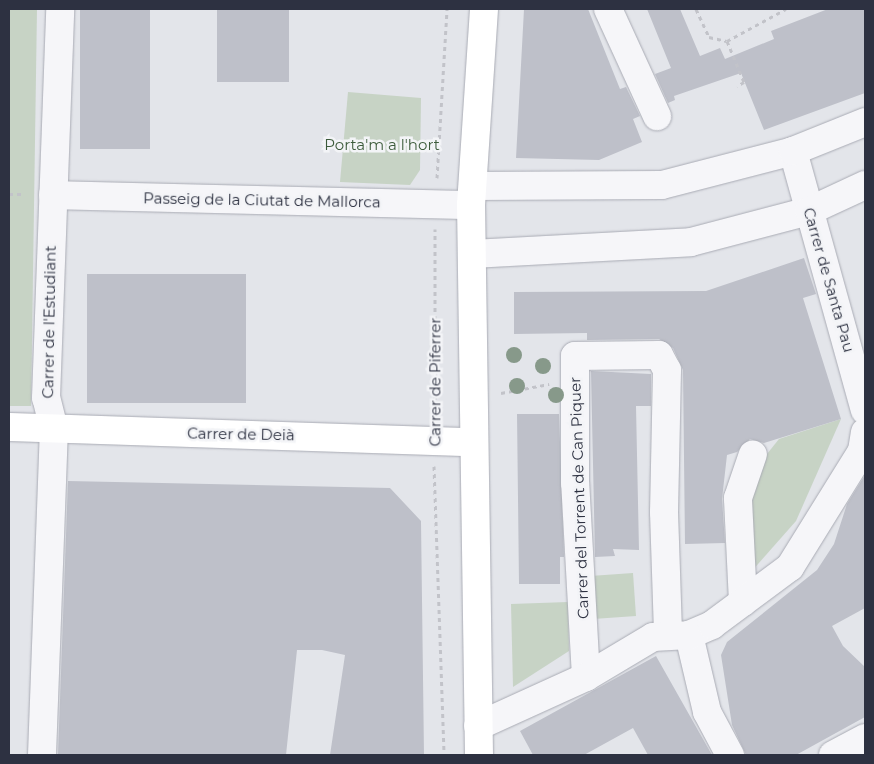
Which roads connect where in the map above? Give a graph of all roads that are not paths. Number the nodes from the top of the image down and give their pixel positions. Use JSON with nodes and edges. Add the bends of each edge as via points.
{"nodes":[{"id":1,"x":60,"y":9,"type":"edge"},
{"id":2,"x":484,"y":9,"type":"edge"},
{"id":3,"x":608,"y":9,"type":"edge"},
{"id":4,"x":657,"y":116,"type":"dead end"},
{"id":5,"x":865,"y":122,"type":"edge"},
{"id":6,"x":793,"y":151,"type":"junction"},
{"id":7,"x":865,"y":185,"type":"edge"},
{"id":8,"x":53,"y":195,"type":"junction"},
{"id":9,"x":472,"y":195,"type":"junction"},
{"id":10,"x":809,"y":211,"type":"junction"},
{"id":11,"x":472,"y":254,"type":"junction"},
{"id":12,"x":865,"y":410,"type":"edge"},
{"id":13,"x":9,"y":427,"type":"edge"},
{"id":14,"x":54,"y":429,"type":"junction"},
{"id":15,"x":865,"y":432,"type":"edge"},
{"id":16,"x":472,"y":442,"type":"junction"},
{"id":17,"x":753,"y":454,"type":"dead end"},
{"id":18,"x":743,"y":602,"type":"junction"},
{"id":19,"x":679,"y":635,"type":"junction"},
{"id":20,"x":586,"y":677,"type":"junction"},
{"id":21,"x":478,"y":726,"type":"junction"},
{"id":22,"x":865,"y":738,"type":"edge"},
{"id":23,"x":42,"y":755,"type":"edge"},
{"id":24,"x":478,"y":755,"type":"edge"},
{"id":25,"x":730,"y":755,"type":"edge"},
{"id":26,"x":833,"y":755,"type":"edge"}],
"edges":[{"from":1,"to":8,"type":"street","name":"Carrer de l'Estudiant"},
{"from":2,"to":9,"type":"main road"},
{"from":3,"to":4,"type":"street"},
{"from":5,"to":6,"type":"street","name":"Passeig de la Ciutat de Mallorca"},
{"from":6,"to":9,"type":"street","name":"Passeig de la Ciutat de Mallorca","via":[[662,185]]},
{"from":6,"to":10,"type":"street","name":"Carrer de Santa Pau"},
{"from":7,"to":10,"type":"street"},
{"from":8,"to":9,"type":"street","name":"Passeig de la Ciutat de Mallorca","via":[[435,204]]},
{"from":8,"to":14,"type":"street","name":"Carrer de l'Estudiant","via":[[46,398]]},
{"from":9,"to":11,"type":"main road"},
{"from":10,"to":11,"type":"street","via":[[691,242]]},
{"from":10,"to":12,"type":"street","name":"Carrer de Santa Pau"},
{"from":11,"to":16,"type":"main road"},
{"from":13,"to":14,"type":"main road","name":"Carrer de Deià"},
{"from":14,"to":16,"type":"main road","name":"Carrer de Deià","via":[[435,438]]},
{"from":14,"to":23,"type":"street","name":"Carrer de l'Estudiant"},
{"from":15,"to":18,"type":"street","via":[[862,451],[790,567]]},
{"from":16,"to":21,"type":"main road"},
{"from":17,"to":18,"type":"street","via":[[738,498]]},
{"from":18,"to":19,"type":"street","via":[[712,625]]},
{"from":19,"to":20,"type":"street","via":[[653,638]]},
{"from":19,"to":20,"type":"street","name":"Carrer del Torrent de Can Piquer","via":[[664,512],[667,370],[659,355],[574,356],[575,483]]},
{"from":19,"to":25,"type":"street","via":[[707,712]]},
{"from":20,"to":21,"type":"street"},
{"from":21,"to":24,"type":"main road"},
{"from":22,"to":26,"type":"street"}]}
